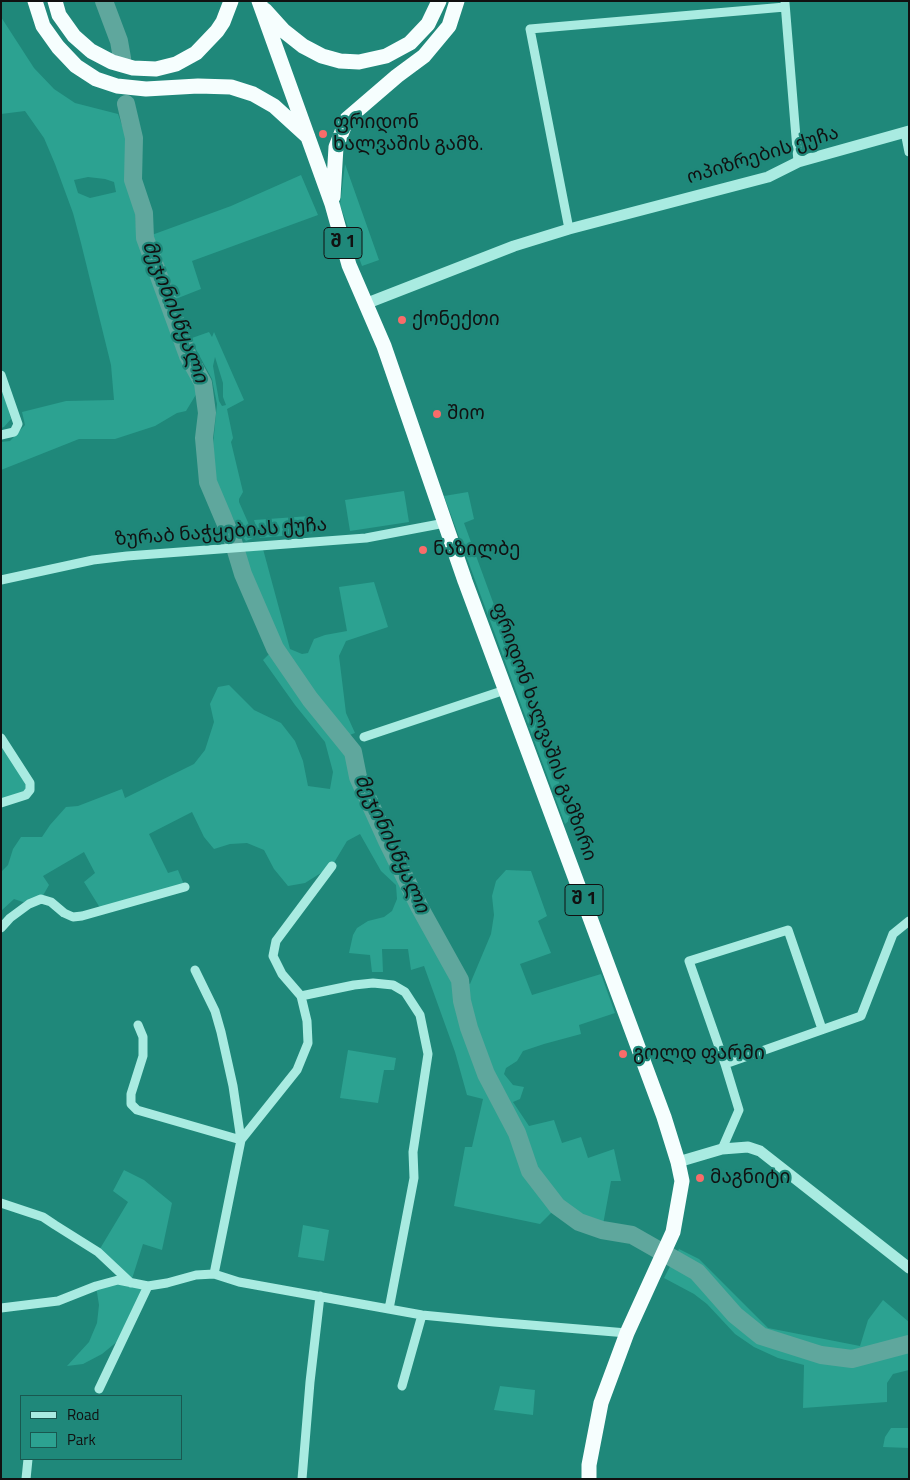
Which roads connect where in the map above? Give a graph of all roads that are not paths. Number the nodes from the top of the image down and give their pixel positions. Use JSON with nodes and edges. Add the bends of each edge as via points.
{"nodes":[{"id":1,"x":34,"y":1,"type":"edge"},
{"id":2,"x":55,"y":1,"type":"edge"},
{"id":3,"x":231,"y":1,"type":"edge"},
{"id":4,"x":439,"y":1,"type":"edge"},
{"id":5,"x":457,"y":1,"type":"edge"},
{"id":6,"x":260,"y":3,"type":"edge"},
{"id":7,"x":785,"y":4,"type":"edge"},
{"id":8,"x":907,"y":131,"type":"edge"},
{"id":9,"x":308,"y":137,"type":"junction"},
{"id":10,"x":909,"y":152,"type":"edge"},
{"id":11,"x":798,"y":162,"type":"junction"},
{"id":12,"x":332,"y":204,"type":"junction"},
{"id":13,"x":569,"y":229,"type":"junction"},
{"id":14,"x":365,"y":304,"type":"junction"},
{"id":15,"x":1,"y":375,"type":"edge"},
{"id":16,"x":1,"y":435,"type":"edge"},
{"id":17,"x":445,"y":523,"type":"junction"},
{"id":18,"x":1,"y":580,"type":"edge"},
{"id":19,"x":505,"y":690,"type":"junction"},
{"id":20,"x":364,"y":737,"type":"dead end"},
{"id":21,"x":1,"y":738,"type":"edge"},
{"id":22,"x":1,"y":803,"type":"edge"},
{"id":23,"x":332,"y":866,"type":"dead end"},
{"id":24,"x":185,"y":886,"type":"dead end"},
{"id":25,"x":909,"y":921,"type":"edge"},
{"id":26,"x":1,"y":928,"type":"edge"},
{"id":27,"x":195,"y":970,"type":"dead end"},
{"id":28,"x":301,"y":996,"type":"junction"},
{"id":29,"x":138,"y":1025,"type":"dead end"},
{"id":30,"x":822,"y":1029,"type":"junction"},
{"id":31,"x":725,"y":1064,"type":"junction"},
{"id":32,"x":241,"y":1140,"type":"junction"},
{"id":33,"x":722,"y":1149,"type":"junction"},
{"id":34,"x":678,"y":1162,"type":"junction"},
{"id":35,"x":1,"y":1204,"type":"edge"},
{"id":36,"x":909,"y":1268,"type":"edge"},
{"id":37,"x":214,"y":1274,"type":"junction"},
{"id":38,"x":131,"y":1283,"type":"junction"},
{"id":39,"x":148,"y":1286,"type":"junction"},
{"id":40,"x":320,"y":1296,"type":"junction"},
{"id":41,"x":1,"y":1308,"type":"edge"},
{"id":42,"x":389,"y":1309,"type":"junction"},
{"id":43,"x":422,"y":1315,"type":"junction"},
{"id":44,"x":627,"y":1333,"type":"junction"},
{"id":45,"x":402,"y":1386,"type":"dead end"},
{"id":46,"x":99,"y":1389,"type":"dead end"},
{"id":47,"x":28,"y":1460,"type":"edge"},
{"id":48,"x":26,"y":1479,"type":"edge"},
{"id":49,"x":302,"y":1479,"type":"edge"},
{"id":50,"x":589,"y":1479,"type":"edge"}],
"edges":[{"from":1,"to":9,"type":"highway","via":[[43,26],[58,47],[76,66],[96,79],[117,86],[146,89],[231,87],[274,106]]},
{"from":2,"to":3,"type":"highway","via":[[59,14],[74,36],[91,51],[133,68],[156,69],[176,64],[196,53],[217,31]]},
{"from":4,"to":6,"type":"highway","via":[[428,24],[410,43],[386,56],[359,62],[322,56],[303,46],[284,31]]},
{"from":5,"to":12,"type":"highway","via":[[449,26],[424,56],[348,119],[336,147]]},
{"from":6,"to":9,"type":"highway","name":"ფრიდონ ხალვაშის გამზირი","number":"შ 1"},
{"from":7,"to":11,"type":"street"},
{"from":7,"to":13,"type":"street","via":[[530,30]]},
{"from":8,"to":10,"type":"street"},
{"from":8,"to":11,"type":"street","name":"ოპიზრების ქუჩა"},
{"from":9,"to":12,"type":"highway","name":"ფრიდონ ხალვაშის გამზირი","number":"შ 1"},
{"from":11,"to":13,"type":"street","name":"ოპიზრების ქუჩა","via":[[768,177]]},
{"from":12,"to":14,"type":"highway","name":"ფრიდონ ხალვაშის გამზირი","number":"შ 1","via":[[349,265]]},
{"from":13,"to":14,"type":"street","name":"ოპიზრების ქუჩა","via":[[514,246]]},
{"from":14,"to":17,"type":"highway","name":"ფრიდონ ხალვაშის გამზირი","number":"შ 1","via":[[384,346]]},
{"from":15,"to":16,"type":"street","via":[[18,424],[14,432]]},
{"from":17,"to":18,"type":"street","name":"ზურაბ ნაჭყებიას ქუჩა","via":[[366,538],[93,560]]},
{"from":17,"to":19,"type":"highway","name":"ფრიდონ ხალვაშის გამზირი","number":"შ 1"},
{"from":19,"to":20,"type":"street"},
{"from":19,"to":34,"type":"highway","name":"ფრიდონ ხალვაშის გამზირი","number":"შ 1"},
{"from":21,"to":22,"type":"street","via":[[30,783],[26,795]]},
{"from":23,"to":28,"type":"street","via":[[276,941],[273,956],[282,974]]},
{"from":24,"to":26,"type":"street","via":[[73,917],[41,899],[29,904]]},
{"from":25,"to":30,"type":"street","via":[[892,934],[861,1016]]},
{"from":27,"to":32,"type":"street","via":[[222,1032]]},
{"from":28,"to":32,"type":"street","via":[[308,1043],[297,1070]]},
{"from":28,"to":42,"type":"street","via":[[354,985],[393,985],[405,992],[420,1015],[428,1054],[413,1152],[414,1178]]},
{"from":29,"to":32,"type":"street","via":[[143,1037],[143,1056],[131,1104],[137,1110]]},
{"from":30,"to":31,"type":"street"},
{"from":30,"to":31,"type":"street","via":[[788,930],[689,961]]},
{"from":31,"to":33,"type":"street","via":[[739,1110]]},
{"from":32,"to":37,"type":"street"},
{"from":33,"to":34,"type":"street"},
{"from":33,"to":36,"type":"street","via":[[748,1147],[760,1151]]},
{"from":34,"to":44,"type":"highway","name":"ფრიდონ ხალვაშის გამზირი","number":"შ 1","via":[[682,1182],[673,1232]]},
{"from":35,"to":38,"type":"street","via":[[43,1218],[63,1230],[98,1252]]},
{"from":37,"to":39,"type":"street"},
{"from":37,"to":40,"type":"street","via":[[240,1282]]},
{"from":38,"to":39,"type":"street"},
{"from":38,"to":41,"type":"street","via":[[118,1280],[58,1301]]},
{"from":39,"to":46,"type":"street"},
{"from":40,"to":42,"type":"street"},
{"from":40,"to":49,"type":"street"},
{"from":42,"to":43,"type":"street"},
{"from":43,"to":44,"type":"street"},
{"from":43,"to":45,"type":"street"},
{"from":44,"to":50,"type":"highway","name":"ფრიდონ ხალვაშის გამზირი","number":"შ 1","via":[[601,1403]]},
{"from":47,"to":48,"type":"street"}]}
